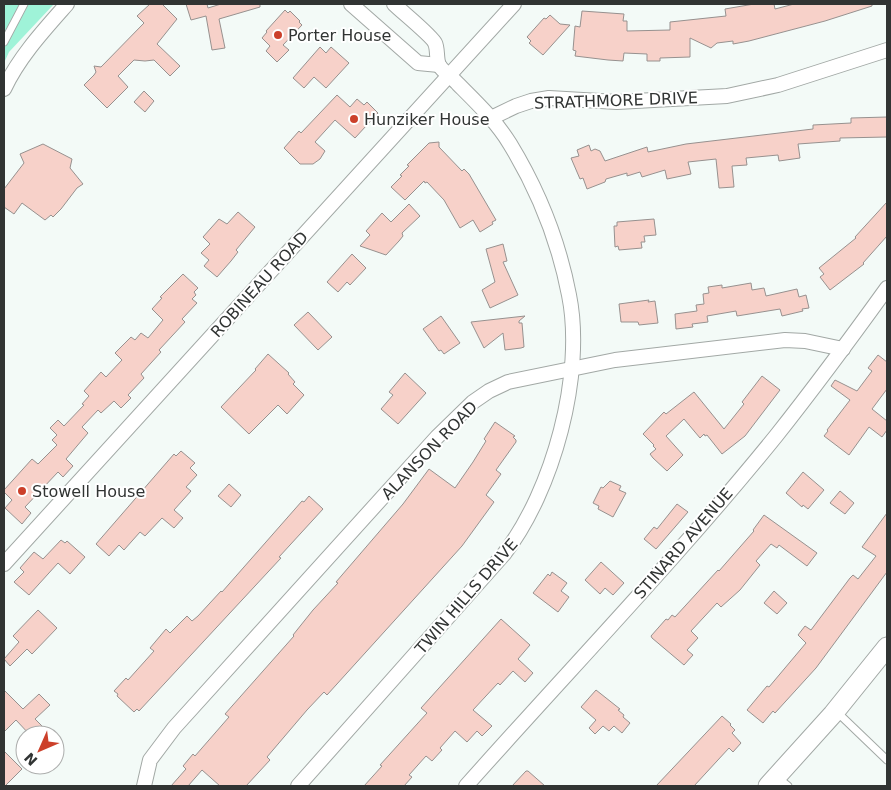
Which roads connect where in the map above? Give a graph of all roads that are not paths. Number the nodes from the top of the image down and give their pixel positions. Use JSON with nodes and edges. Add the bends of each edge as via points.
{"nodes":[{"id":1,"x":24,"y":4,"type":"edge"},
{"id":2,"x":67,"y":4,"type":"edge"},
{"id":3,"x":350,"y":4,"type":"edge"},
{"id":4,"x":394,"y":4,"type":"edge"},
{"id":5,"x":514,"y":4,"type":"edge"},
{"id":6,"x":4,"y":42,"type":"edge"},
{"id":7,"x":887,"y":50,"type":"edge"},
{"id":8,"x":439,"y":65,"type":"junction"},
{"id":9,"x":450,"y":76,"type":"junction"},
{"id":10,"x":4,"y":89,"type":"edge"},
{"id":11,"x":491,"y":118,"type":"junction"},
{"id":12,"x":887,"y":288,"type":"edge"},
{"id":13,"x":843,"y":349,"type":"junction"},
{"id":14,"x":572,"y":370,"type":"junction"},
{"id":15,"x":4,"y":564,"type":"edge"},
{"id":16,"x":887,"y":647,"type":"edge"},
{"id":17,"x":836,"y":711,"type":"junction"},
{"id":18,"x":887,"y":760,"type":"edge"},
{"id":19,"x":777,"y":783,"type":"edge"},
{"id":20,"x":144,"y":786,"type":"edge"},
{"id":21,"x":298,"y":786,"type":"edge"},
{"id":22,"x":466,"y":786,"type":"edge"}],
"edges":[{"from":1,"to":6,"type":"lane"},
{"from":2,"to":10,"type":"street","via":[[38,38]]},
{"from":3,"to":8,"type":"street","via":[[418,63]]},
{"from":4,"to":8,"type":"street","via":[[435,42]]},
{"from":5,"to":9,"type":"street","name":"ROBINEAU ROAD"},
{"from":7,"to":11,"type":"street","name":"STRATHMORE DRIVE","via":[[778,85],[727,96],[617,102],[549,98],[524,103]]},
{"from":8,"to":9,"type":"street"},
{"from":9,"to":11,"type":"street","name":"TWIN HILLS DRIVE"},
{"from":9,"to":15,"type":"street","name":"ROBINEAU ROAD"},
{"from":11,"to":14,"type":"street","name":"TWIN HILLS DRIVE","via":[[510,144],[535,192],[555,242],[569,297]]},
{"from":12,"to":13,"type":"street","name":"STINARD AVENUE"},
{"from":13,"to":14,"type":"street","name":"ALANSON ROAD","via":[[785,340],[615,360]]},
{"from":13,"to":22,"type":"street","name":"STINARD AVENUE","via":[[775,437],[662,568]]},
{"from":14,"to":20,"type":"street","name":"ALANSON ROAD","via":[[508,382],[473,402],[437,437],[174,728],[150,760]]},
{"from":14,"to":21,"type":"street","name":"TWIN HILLS DRIVE","via":[[560,438],[541,489],[518,536]]},
{"from":16,"to":17,"type":"main road"},
{"from":17,"to":18,"type":"lane"},
{"from":17,"to":19,"type":"main road"}]}
